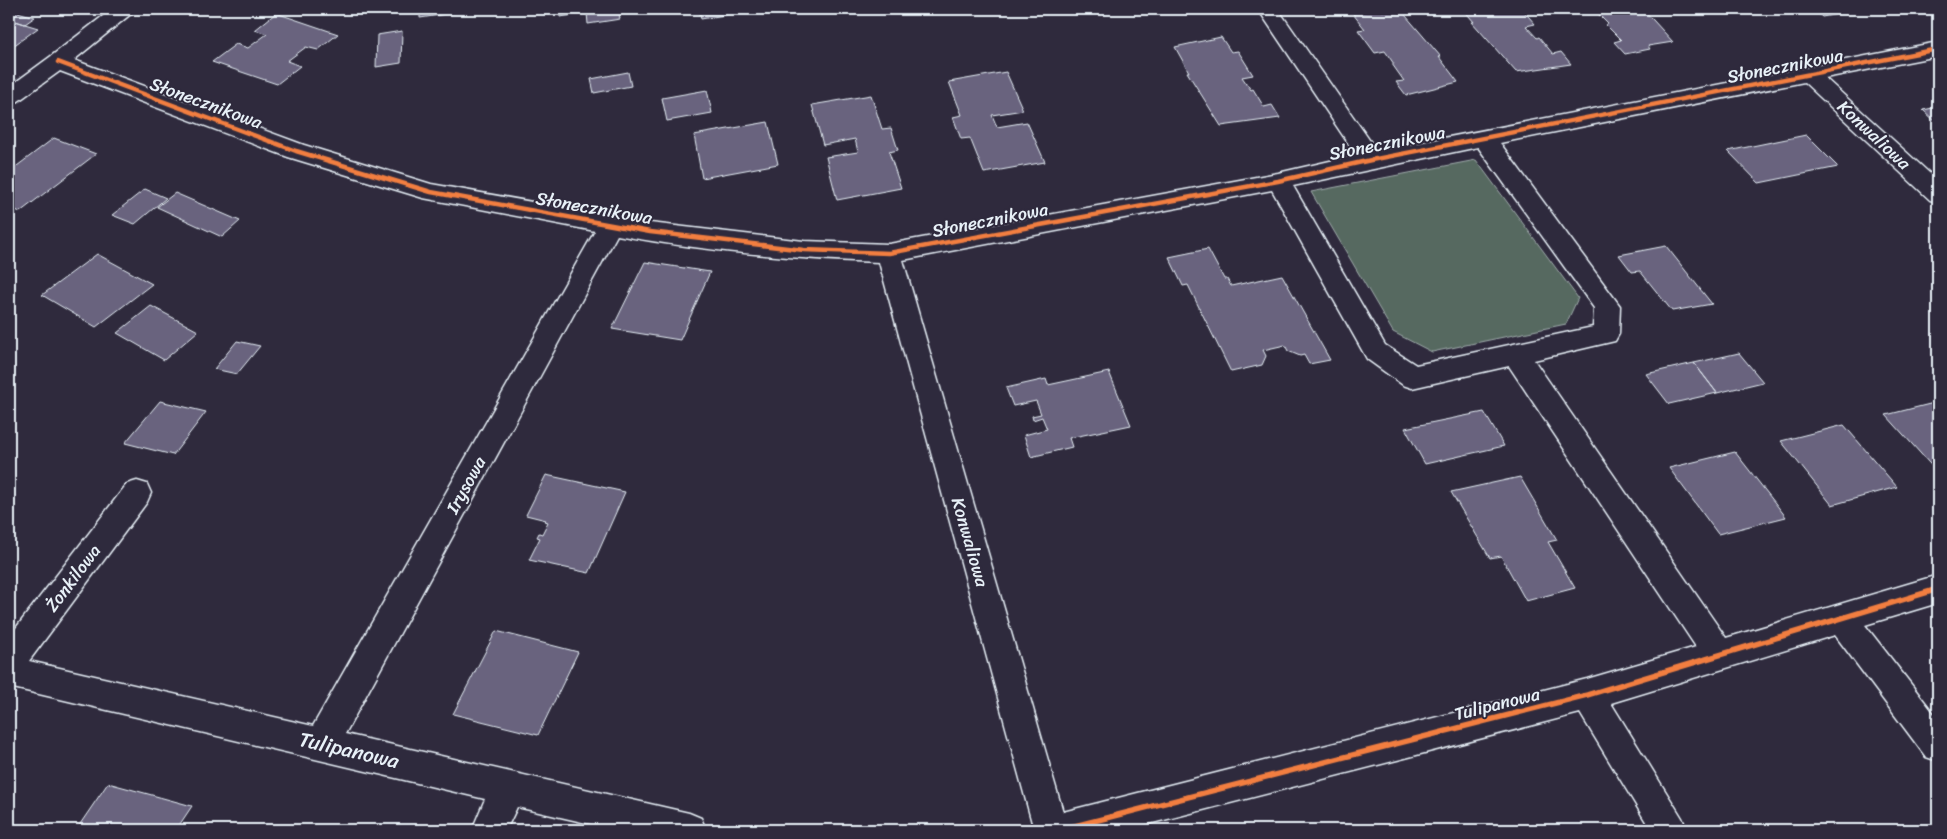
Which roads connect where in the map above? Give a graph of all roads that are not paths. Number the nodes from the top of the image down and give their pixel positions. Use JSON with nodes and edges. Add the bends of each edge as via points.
{"nodes":[{"id":1,"x":124,"y":9,"type":"edge"},
{"id":2,"x":1268,"y":9,"type":"edge"},
{"id":3,"x":1938,"y":50,"type":"edge"},
{"id":4,"x":58,"y":62,"type":"junction"},
{"id":5,"x":1809,"y":75,"type":"junction"},
{"id":6,"x":9,"y":97,"type":"edge"},
{"id":7,"x":1484,"y":138,"type":"junction"},
{"id":8,"x":1371,"y":160,"type":"junction"},
{"id":9,"x":1278,"y":180,"type":"junction"},
{"id":10,"x":1938,"y":194,"type":"edge"},
{"id":11,"x":610,"y":225,"type":"junction"},
{"id":12,"x":888,"y":253,"type":"junction"},
{"id":13,"x":1516,"y":355,"type":"junction"},
{"id":14,"x":136,"y":493,"type":"dead end"},
{"id":15,"x":1938,"y":589,"type":"edge"},
{"id":16,"x":1841,"y":618,"type":"junction"},
{"id":17,"x":1719,"y":654,"type":"junction"},
{"id":18,"x":9,"y":662,"type":"edge"},
{"id":19,"x":9,"y":672,"type":"edge"},
{"id":20,"x":1587,"y":695,"type":"junction"},
{"id":21,"x":321,"y":744,"type":"junction"},
{"id":22,"x":1938,"y":745,"type":"edge"},
{"id":23,"x":508,"y":787,"type":"junction"},
{"id":24,"x":489,"y":830,"type":"edge"},
{"id":25,"x":690,"y":830,"type":"edge"},
{"id":26,"x":1051,"y":830,"type":"edge"},
{"id":27,"x":1059,"y":830,"type":"edge"},
{"id":28,"x":1670,"y":830,"type":"edge"}],
"edges":[{"from":1,"to":4,"type":"street"},
{"from":2,"to":8,"type":"street"},
{"from":3,"to":5,"type":"street","name":"Słonecznikowa"},
{"from":4,"to":6,"type":"street"},
{"from":4,"to":11,"type":"street","name":"Słonecznikowa","via":[[296,151],[431,192]]},
{"from":5,"to":7,"type":"street","name":"Słonecznikowa"},
{"from":5,"to":10,"type":"street","name":"Konwaliowa"},
{"from":7,"to":8,"type":"street","name":"Słonecznikowa"},
{"from":7,"to":13,"type":"street","via":[[1607,306],[1606,334]]},
{"from":8,"to":9,"type":"street","name":"Słonecznikowa"},
{"from":9,"to":12,"type":"street","name":"Słonecznikowa"},
{"from":9,"to":13,"type":"street","via":[[1376,352],[1412,377]]},
{"from":11,"to":12,"type":"street","name":"Słonecznikowa","via":[[804,250]]},
{"from":11,"to":21,"type":"street","name":"Irysowa"},
{"from":12,"to":26,"type":"street","name":"Konwaliowa"},
{"from":13,"to":17,"type":"street"},
{"from":14,"to":18,"type":"street","name":"Żonkilowa"},
{"from":15,"to":16,"type":"street","name":"Tulipanowa"},
{"from":16,"to":17,"type":"street","name":"Tulipanowa"},
{"from":16,"to":22,"type":"street"},
{"from":17,"to":20,"type":"street","name":"Tulipanowa"},
{"from":19,"to":21,"type":"street","name":"Tulipanowa"},
{"from":20,"to":27,"type":"street","name":"Tulipanowa"},
{"from":20,"to":28,"type":"street"},
{"from":21,"to":23,"type":"street","name":"Tulipanowa"},
{"from":23,"to":24,"type":"street"},
{"from":23,"to":25,"type":"street","name":"Tulipanowa"}]}
